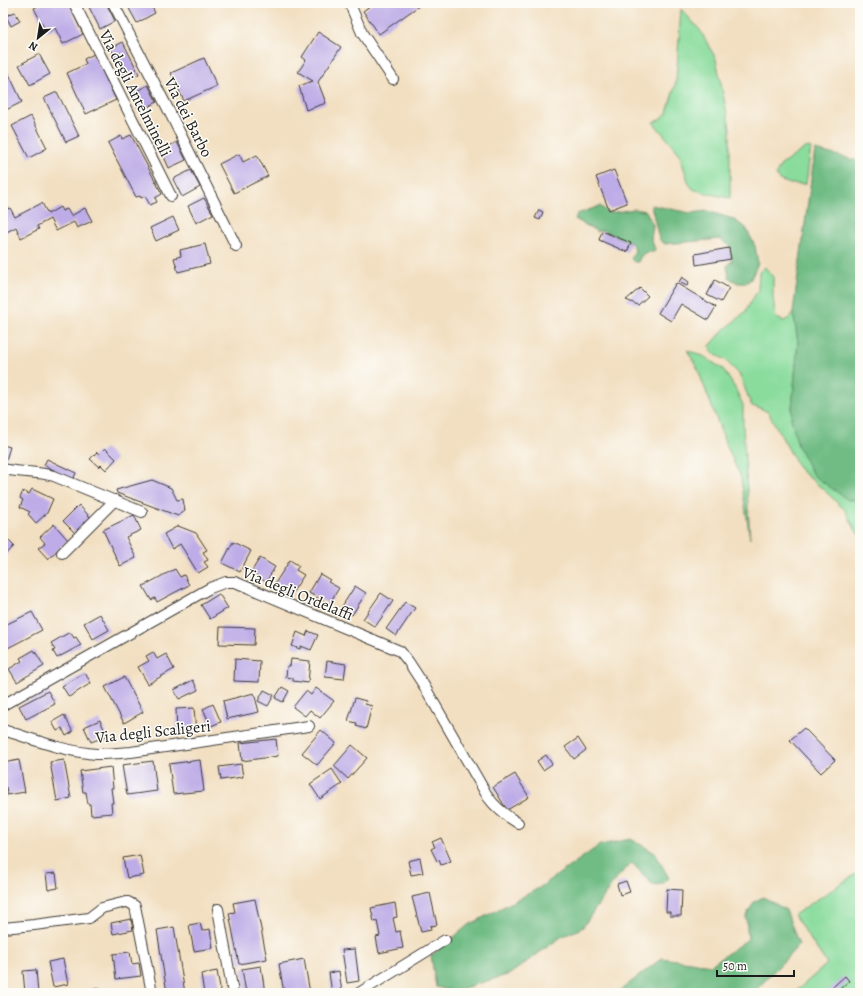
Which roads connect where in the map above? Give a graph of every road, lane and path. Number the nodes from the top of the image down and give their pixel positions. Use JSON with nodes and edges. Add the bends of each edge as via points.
{"nodes":[{"id":1,"x":74,"y":3,"type":"edge"},
{"id":2,"x":113,"y":3,"type":"edge"},
{"id":3,"x":351,"y":3,"type":"edge"},
{"id":4,"x":393,"y":79,"type":"dead end"},
{"id":5,"x":172,"y":196,"type":"dead end"},
{"id":6,"x":236,"y":246,"type":"dead end"},
{"id":7,"x":3,"y":469,"type":"edge"},
{"id":8,"x":115,"y":500,"type":"junction"},
{"id":9,"x":142,"y":512,"type":"dead end"},
{"id":10,"x":62,"y":553,"type":"dead end"},
{"id":11,"x":3,"y":705,"type":"edge"},
{"id":12,"x":309,"y":726,"type":"dead end"},
{"id":13,"x":3,"y":730,"type":"edge"},
{"id":14,"x":518,"y":823,"type":"dead end"},
{"id":15,"x":218,"y":909,"type":"dead end"},
{"id":16,"x":3,"y":928,"type":"edge"},
{"id":17,"x":445,"y":940,"type":"dead end"},
{"id":18,"x":152,"y":993,"type":"edge"},
{"id":19,"x":233,"y":993,"type":"edge"},
{"id":20,"x":359,"y":993,"type":"edge"}],
"edges":[{"from":1,"to":5,"type":"street","name":"Via degli Antelminelli"},
{"from":2,"to":6,"type":"street","name":"Via dei Barbo","via":[[168,107]]},
{"from":3,"to":4,"type":"street","via":[[362,32]]},
{"from":7,"to":8,"type":"street","via":[[54,476]]},
{"from":8,"to":9,"type":"street"},
{"from":8,"to":10,"type":"street"},
{"from":11,"to":14,"type":"street","name":"Via degli Ordelaffi","via":[[210,588],[226,582],[235,582],[400,651],[423,684],[488,797],[500,811]]},
{"from":12,"to":13,"type":"street","name":"Via degli Scaligeri","via":[[107,754],[55,746]]},
{"from":15,"to":19,"type":"street"},
{"from":16,"to":18,"type":"street","via":[[88,918],[102,908],[128,902],[135,906]]},
{"from":17,"to":20,"type":"street"}]}
